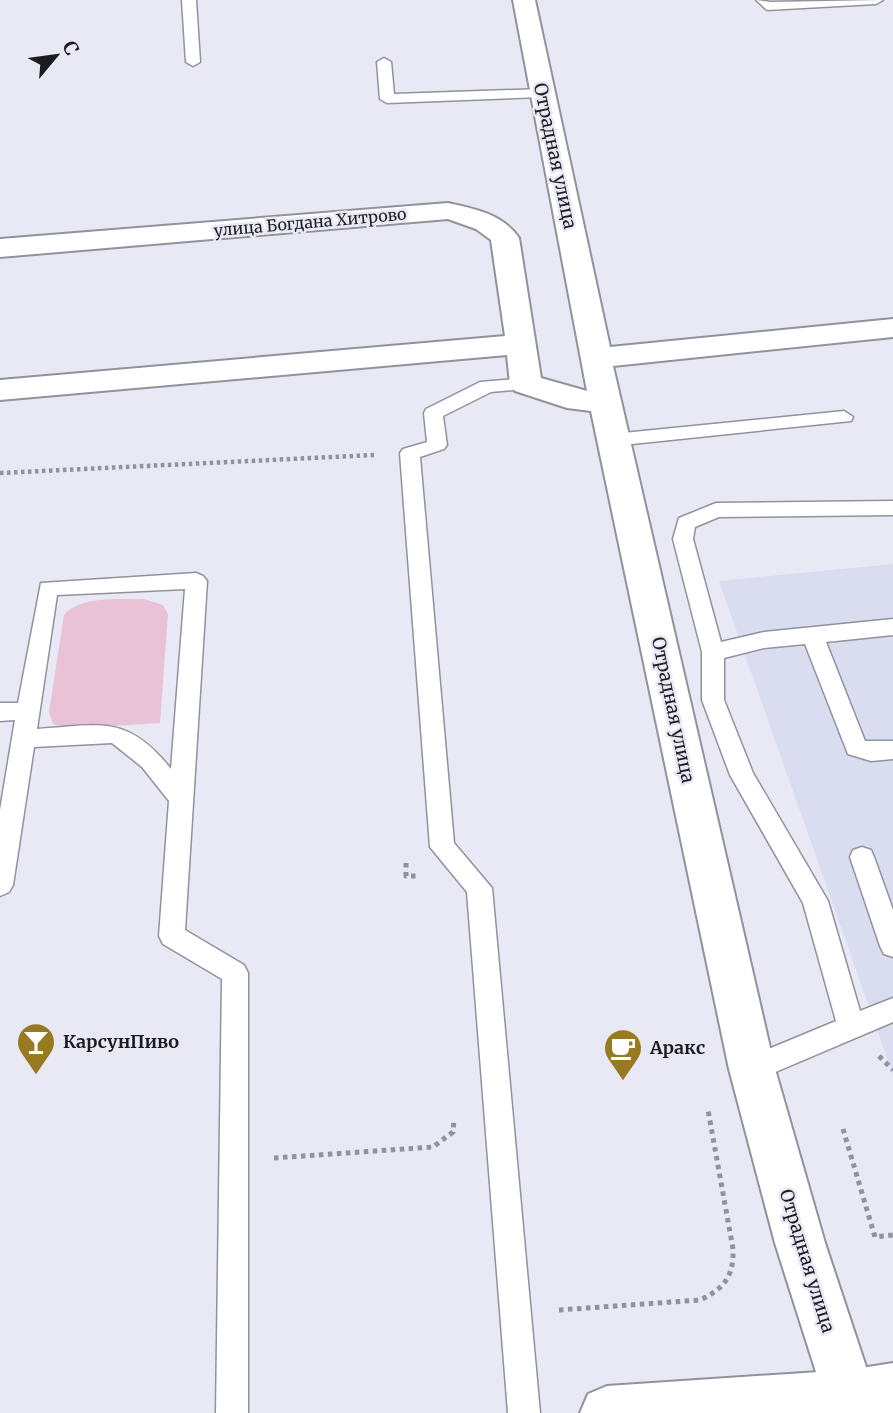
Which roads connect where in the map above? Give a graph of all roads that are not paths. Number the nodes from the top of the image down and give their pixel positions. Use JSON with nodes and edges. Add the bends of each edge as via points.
{"nodes":[{"id":1,"x":189,"y":0,"type":"edge"},
{"id":2,"x":524,"y":0,"type":"edge"},
{"id":3,"x":763,"y":0,"type":"edge"},
{"id":4,"x":876,"y":0,"type":"edge"},
{"id":5,"x":193,"y":62,"type":"dead end"},
{"id":6,"x":384,"y":62,"type":"dead end"},
{"id":7,"x":541,"y":93,"type":"junction"},
{"id":8,"x":0,"y":248,"type":"edge"},
{"id":9,"x":893,"y":328,"type":"edge"},
{"id":10,"x":521,"y":344,"type":"junction"},
{"id":11,"x":596,"y":358,"type":"junction"},
{"id":12,"x":526,"y":384,"type":"junction"},
{"id":13,"x":0,"y":390,"type":"edge"},
{"id":14,"x":605,"y":401,"type":"junction"},
{"id":15,"x":844,"y":417,"type":"dead end"},
{"id":16,"x":613,"y":440,"type":"junction"},
{"id":17,"x":893,"y":508,"type":"edge"},
{"id":18,"x":893,"y":627,"type":"edge"},
{"id":19,"x":812,"y":635,"type":"junction"},
{"id":20,"x":713,"y":652,"type":"junction"},
{"id":21,"x":28,"y":711,"type":"junction"},
{"id":22,"x":0,"y":712,"type":"edge"},
{"id":23,"x":23,"y":739,"type":"junction"},
{"id":24,"x":893,"y":750,"type":"edge"},
{"id":25,"x":182,"y":800,"type":"junction"},
{"id":26,"x":862,"y":856,"type":"dead end"},
{"id":27,"x":0,"y":885,"type":"edge"},
{"id":28,"x":893,"y":946,"type":"edge"},
{"id":29,"x":893,"y":1010,"type":"edge"},
{"id":30,"x":851,"y":1028,"type":"junction"},
{"id":31,"x":752,"y":1069,"type":"junction"},
{"id":32,"x":865,"y":1400,"type":"edge"},
{"id":33,"x":232,"y":1413,"type":"edge"},
{"id":34,"x":524,"y":1413,"type":"edge"},
{"id":35,"x":607,"y":1413,"type":"edge"}],
"edges":[{"from":1,"to":5,"type":"lane"},
{"from":2,"to":7,"type":"street","name":"Отрадная улица"},
{"from":3,"to":4,"type":"lane","via":[[767,6]]},
{"from":6,"to":7,"type":"lane","via":[[387,99]]},
{"from":7,"to":11,"type":"street","name":"Отрадная улица"},
{"from":8,"to":10,"type":"street","name":"улица Богдана Хитрово","via":[[448,211],[473,216],[505,238]]},
{"from":9,"to":11,"type":"street"},
{"from":10,"to":12,"type":"street","name":"улица Богдана Хитрово"},
{"from":10,"to":13,"type":"street"},
{"from":11,"to":14,"type":"street","name":"Отрадная улица"},
{"from":12,"to":14,"type":"street","via":[[578,401]]},
{"from":12,"to":34,"type":"lane","via":[[487,386],[433,413],[437,445],[410,453],[442,847],[479,888]]},
{"from":14,"to":16,"type":"street","name":"Отрадная улица"},
{"from":15,"to":16,"type":"lane"},
{"from":16,"to":31,"type":"street","name":"Отрадная улица"},
{"from":17,"to":20,"type":"lane","via":[[716,510],[686,523],[683,539]]},
{"from":18,"to":19,"type":"lane"},
{"from":19,"to":20,"type":"lane"},
{"from":19,"to":24,"type":"lane","via":[[856,748]]},
{"from":20,"to":30,"type":"lane","via":[[713,700],[742,775],[815,901]]},
{"from":21,"to":22,"type":"lane"},
{"from":21,"to":23,"type":"lane"},
{"from":21,"to":25,"type":"lane","via":[[48,588],[196,581]]},
{"from":23,"to":25,"type":"lane","via":[[120,736],[135,744]]},
{"from":23,"to":27,"type":"lane"},
{"from":25,"to":33,"type":"lane","via":[[172,936],[235,972]]},
{"from":26,"to":28,"type":"lane"},
{"from":29,"to":30,"type":"lane"},
{"from":30,"to":31,"type":"lane"},
{"from":31,"to":32,"type":"street","name":"Отрадная улица","via":[[800,1243]]},
{"from":32,"to":35,"type":"street"}]}
